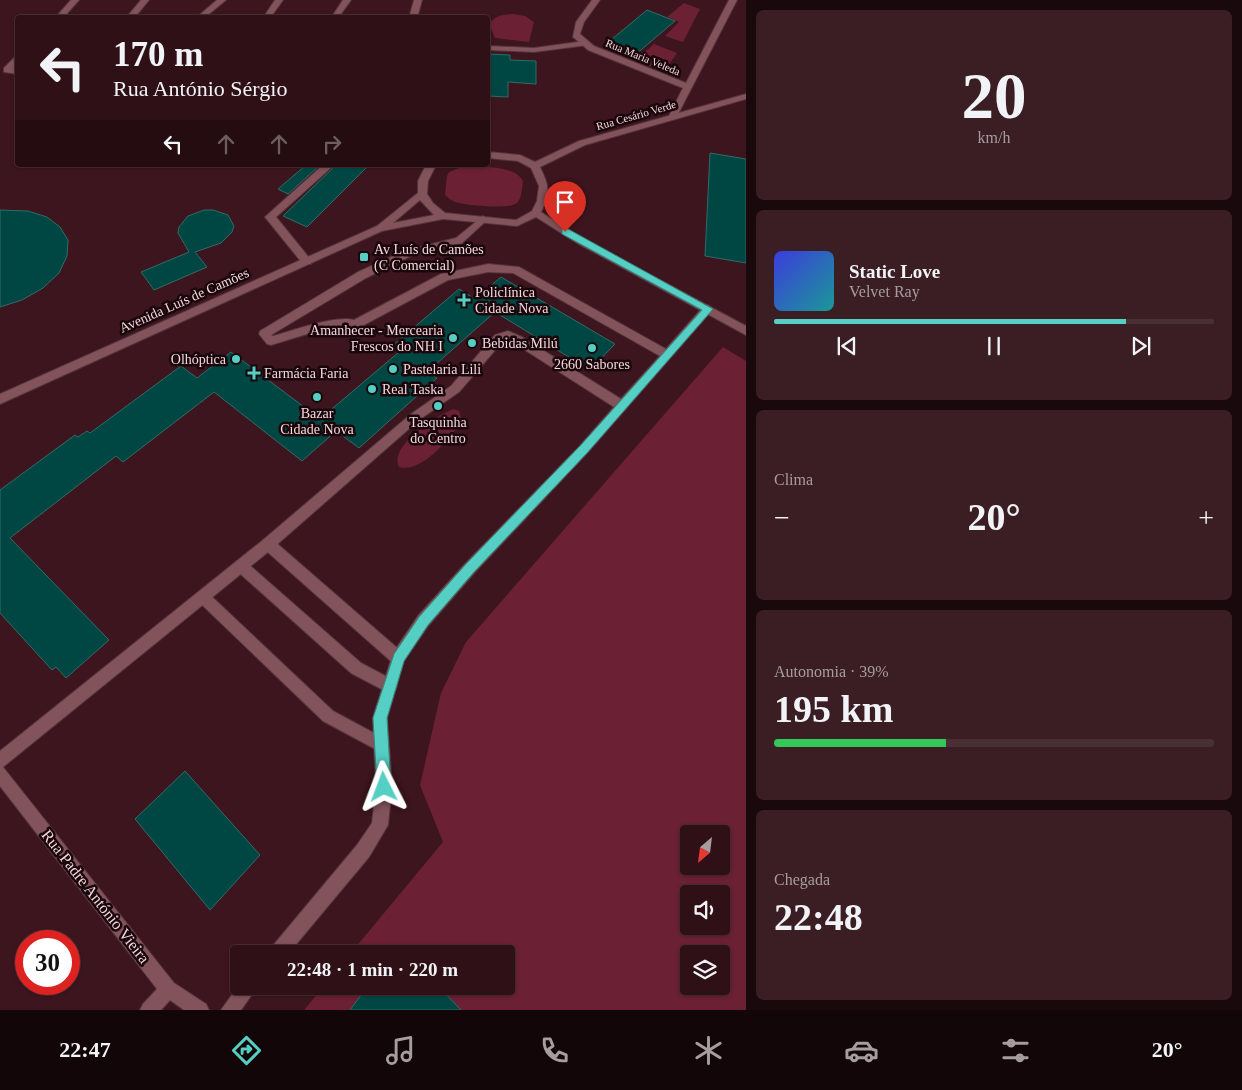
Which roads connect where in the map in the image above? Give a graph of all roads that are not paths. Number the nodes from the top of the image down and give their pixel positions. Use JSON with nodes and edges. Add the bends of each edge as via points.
{"nodes":[{"id":1,"x":75,"y":0,"type":"edge"},
{"id":2,"x":145,"y":0,"type":"edge"},
{"id":3,"x":222,"y":0,"type":"edge"},
{"id":4,"x":279,"y":0,"type":"edge"},
{"id":5,"x":347,"y":0,"type":"edge"},
{"id":6,"x":418,"y":0,"type":"edge"},
{"id":7,"x":596,"y":0,"type":"edge"},
{"id":8,"x":733,"y":0,"type":"edge"},
{"id":9,"x":61,"y":15,"type":"edge"},
{"id":10,"x":132,"y":15,"type":"edge"},
{"id":11,"x":203,"y":15,"type":"edge"},
{"id":12,"x":268,"y":15,"type":"edge"},
{"id":13,"x":336,"y":15,"type":"edge"},
{"id":14,"x":414,"y":15,"type":"edge"},
{"id":15,"x":584,"y":43,"type":"junction"},
{"id":16,"x":490,"y":48,"type":"edge"},
{"id":17,"x":15,"y":63,"type":"edge"},
{"id":18,"x":15,"y":71,"type":"edge"},
{"id":19,"x":688,"y":86,"type":"junction"},
{"id":20,"x":746,"y":96,"type":"edge"},
{"id":21,"x":673,"y":116,"type":"junction"},
{"id":22,"x":490,"y":155,"type":"edge"},
{"id":23,"x":535,"y":166,"type":"junction"},
{"id":24,"x":327,"y":167,"type":"edge"},
{"id":25,"x":430,"y":167,"type":"edge"},
{"id":26,"x":422,"y":195,"type":"junction"},
{"id":27,"x":536,"y":213,"type":"junction"},
{"id":28,"x":443,"y":216,"type":"junction"},
{"id":29,"x":482,"y":219,"type":"junction"},
{"id":30,"x":380,"y":228,"type":"junction"},
{"id":31,"x":307,"y":262,"type":"junction"},
{"id":32,"x":708,"y":309,"type":"junction"},
{"id":33,"x":746,"y":330,"type":"edge"},
{"id":34,"x":667,"y":355,"type":"junction"},
{"id":35,"x":0,"y":399,"type":"edge"},
{"id":36,"x":622,"y":406,"type":"junction"},
{"id":37,"x":268,"y":544,"type":"junction"},
{"id":38,"x":241,"y":566,"type":"junction"},
{"id":39,"x":203,"y":597,"type":"junction"},
{"id":40,"x":398,"y":658,"type":"junction"},
{"id":41,"x":390,"y":686,"type":"junction"},
{"id":42,"x":382,"y":745,"type":"junction"},
{"id":43,"x":0,"y":761,"type":"edge"},
{"id":44,"x":0,"y":774,"type":"edge"},
{"id":45,"x":285,"y":945,"type":"edge"},
{"id":46,"x":168,"y":989,"type":"junction"},
{"id":47,"x":242,"y":995,"type":"edge"},
{"id":48,"x":149,"y":1010,"type":"edge"},
{"id":49,"x":200,"y":1010,"type":"edge"},
{"id":50,"x":230,"y":1010,"type":"edge"}],
"edges":[{"from":1,"to":9,"type":"street"},
{"from":2,"to":10,"type":"street"},
{"from":3,"to":11,"type":"street"},
{"from":4,"to":12,"type":"street"},
{"from":5,"to":13,"type":"street"},
{"from":6,"to":14,"type":"street"},
{"from":7,"to":15,"type":"street","name":"Rua Maria Veleda","via":[[580,22],[576,35]]},
{"from":8,"to":19,"type":"street"},
{"from":15,"to":16,"type":"street","via":[[534,50]]},
{"from":15,"to":19,"type":"street","name":"Rua Maria Veleda"},
{"from":17,"to":18,"type":"street","via":[[7,70]]},
{"from":19,"to":21,"type":"street"},
{"from":20,"to":21,"type":"street","name":"Rua Cesário Verde"},
{"from":21,"to":23,"type":"street","name":"Rua Cesário Verde","via":[[582,143]]},
{"from":22,"to":23,"type":"street","via":[[520,158]]},
{"from":23,"to":27,"type":"street","via":[[544,186]]},
{"from":24,"to":31,"type":"street","via":[[270,217]]},
{"from":25,"to":26,"type":"street","via":[[422,181]]},
{"from":26,"to":28,"type":"street","via":[[429,208]]},
{"from":26,"to":30,"type":"street"},
{"from":27,"to":29,"type":"street","via":[[517,222]]},
{"from":27,"to":32,"type":"street","via":[[580,241]]},
{"from":28,"to":29,"type":"street"},
{"from":28,"to":30,"type":"street"},
{"from":29,"to":34,"type":"street","via":[[459,241],[408,253],[362,275],[264,334],[271,341],[330,323],[356,324],[445,277],[488,268],[515,270]]},
{"from":30,"to":31,"type":"street","name":"Avenida Luís de Camões"},
{"from":31,"to":35,"type":"street","name":"Avenida Luís de Camões"},
{"from":32,"to":33,"type":"street"},
{"from":32,"to":34,"type":"street"},
{"from":34,"to":36,"type":"street"},
{"from":36,"to":37,"type":"street","via":[[518,340],[508,336],[499,338],[455,389],[415,418]]},
{"from":36,"to":40,"type":"street","via":[[423,621]]},
{"from":37,"to":38,"type":"street"},
{"from":37,"to":40,"type":"street"},
{"from":38,"to":39,"type":"street"},
{"from":38,"to":41,"type":"street","via":[[356,668]]},
{"from":39,"to":42,"type":"street","via":[[328,716]]},
{"from":39,"to":43,"type":"street"},
{"from":40,"to":41,"type":"street"},
{"from":41,"to":42,"type":"street","via":[[380,718]]},
{"from":42,"to":45,"type":"street","via":[[384,787],[380,825],[363,851]]},
{"from":44,"to":46,"type":"street","name":"Rua Padre António Vieira"},
{"from":46,"to":48,"type":"street"},
{"from":46,"to":49,"type":"street","name":"Rua Padre António Vieira"},
{"from":47,"to":50,"type":"street"}]}
